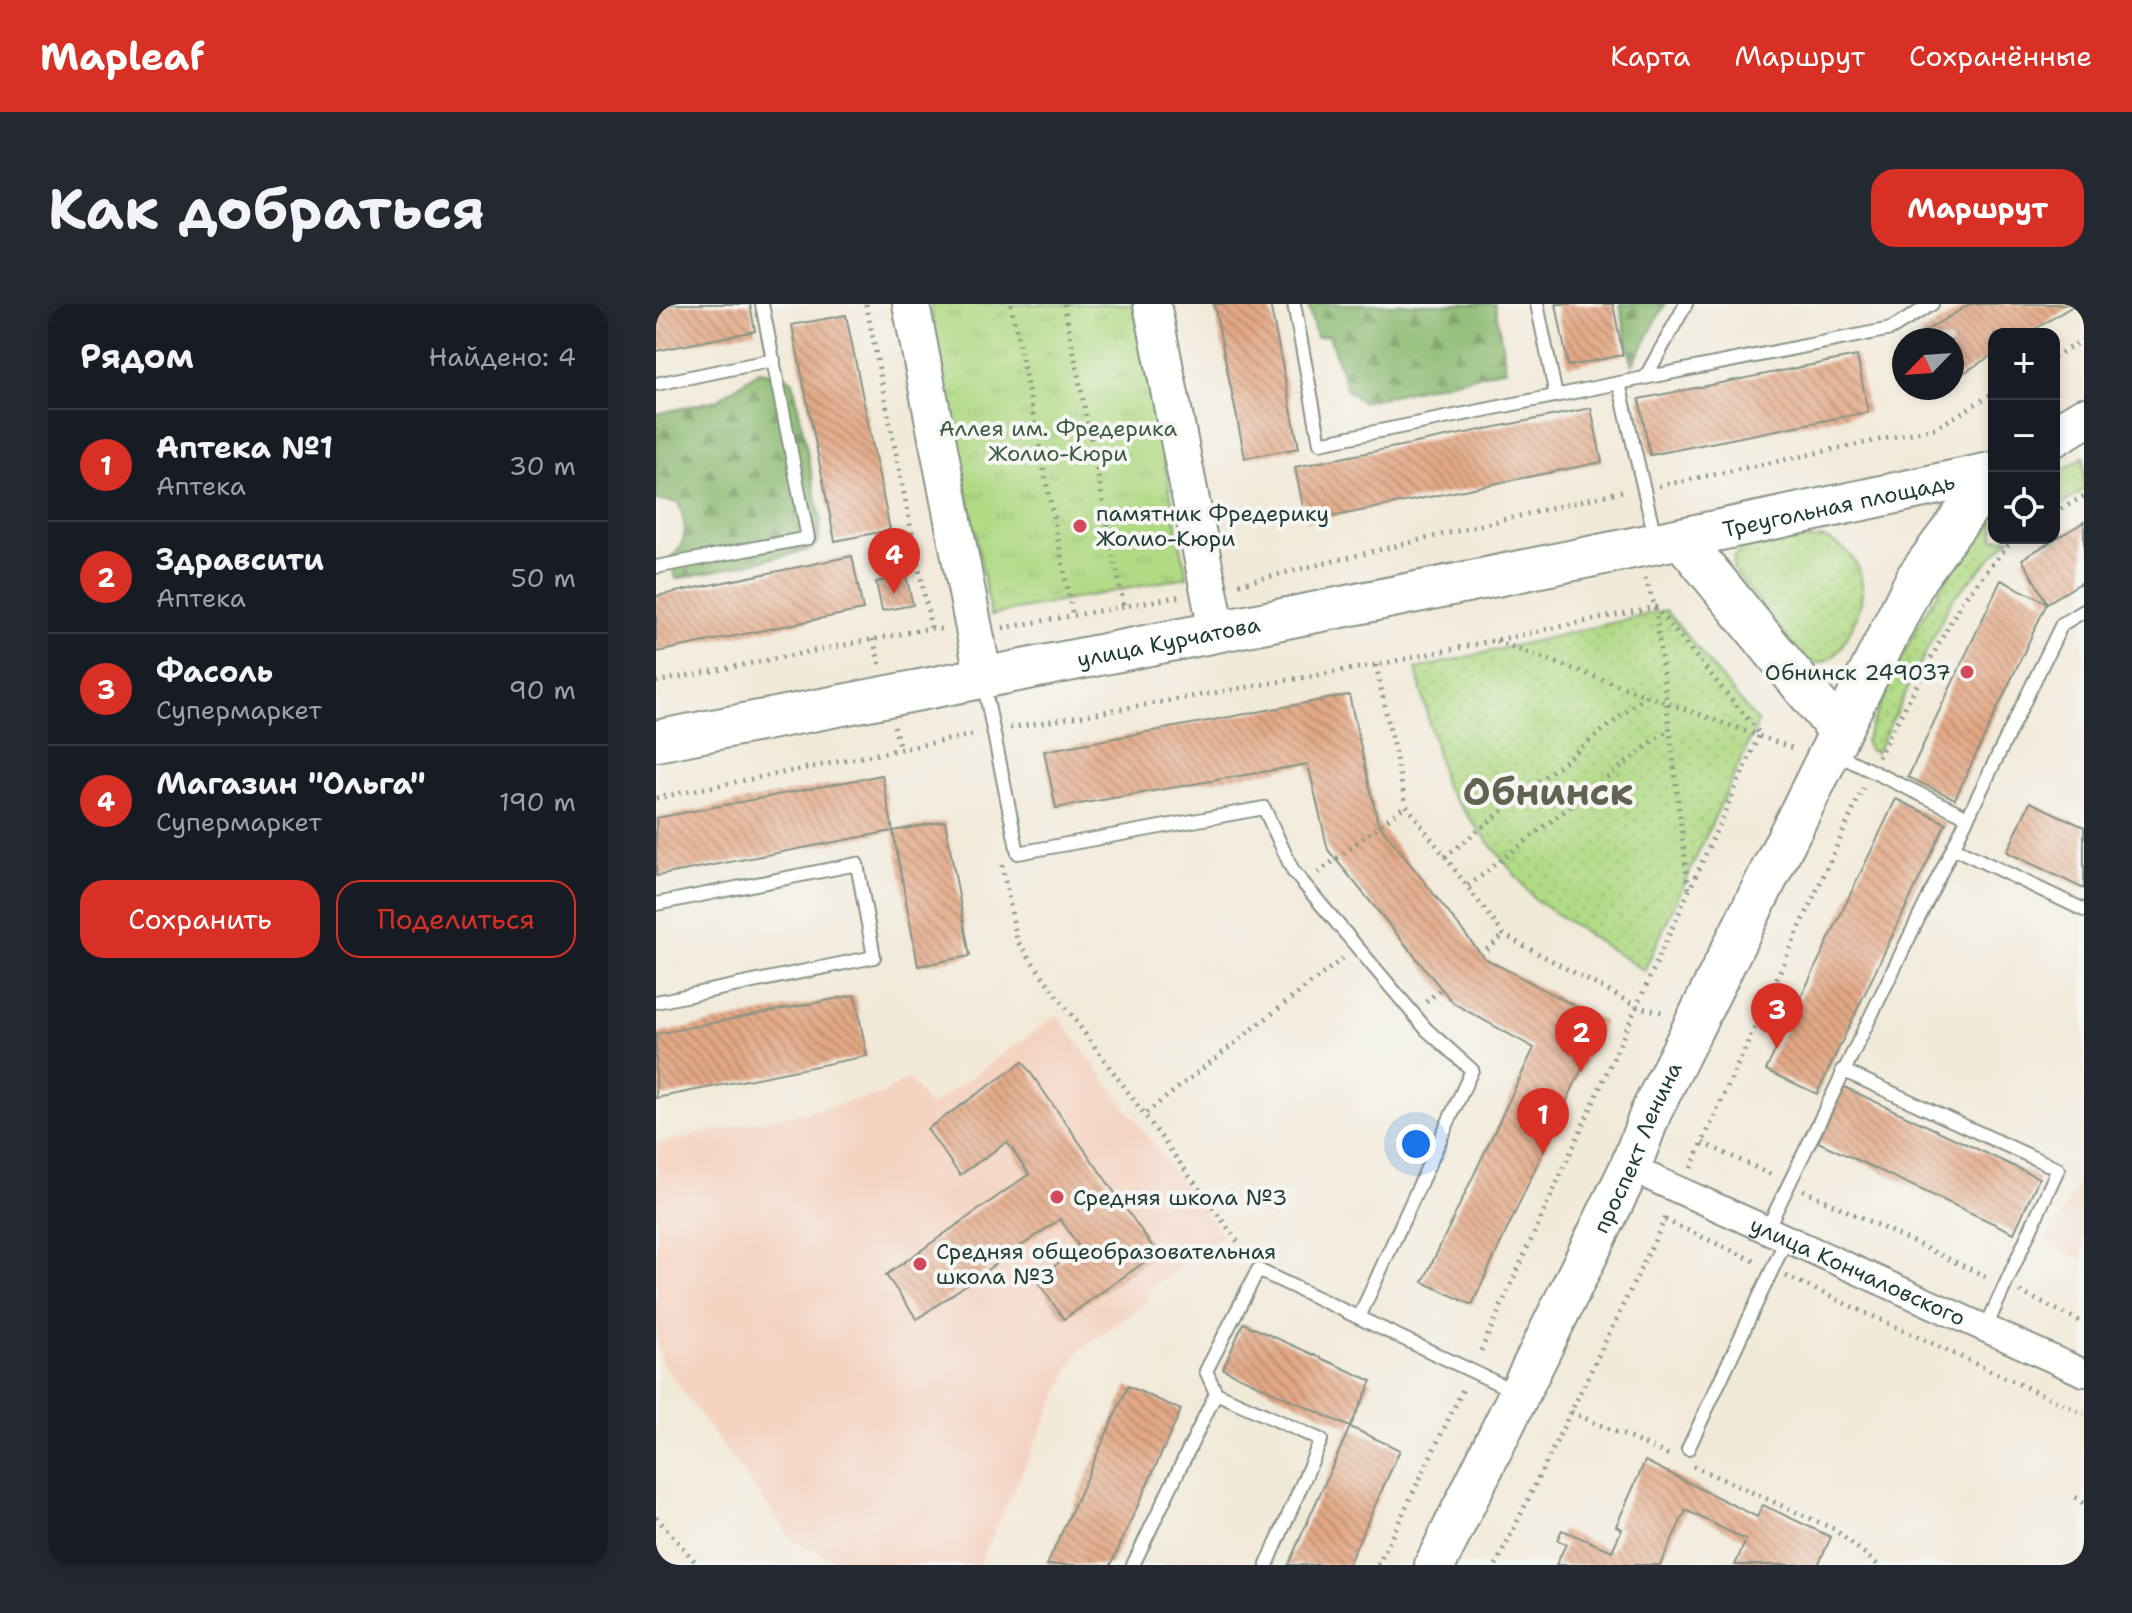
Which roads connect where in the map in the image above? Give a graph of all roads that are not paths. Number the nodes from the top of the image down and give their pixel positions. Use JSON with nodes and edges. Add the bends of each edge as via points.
{"nodes":[{"id":1,"x":762,"y":304,"type":"edge"},
{"id":2,"x":911,"y":304,"type":"edge"},
{"id":3,"x":1152,"y":304,"type":"edge"},
{"id":4,"x":1294,"y":304,"type":"edge"},
{"id":5,"x":1537,"y":304,"type":"edge"},
{"id":6,"x":1686,"y":304,"type":"edge"},
{"id":7,"x":1932,"y":304,"type":"edge"},
{"id":8,"x":774,"y":360,"type":"junction"},
{"id":9,"x":1645,"y":378,"type":"junction"},
{"id":10,"x":1619,"y":383,"type":"junction"},
{"id":11,"x":656,"y":384,"type":"edge"},
{"id":12,"x":1556,"y":396,"type":"junction"},
{"id":13,"x":2084,"y":418,"type":"edge"},
{"id":14,"x":2060,"y":432,"type":"edge"},
{"id":15,"x":1988,"y":473,"type":"edge"},
{"id":16,"x":1988,"y":480,"type":"edge"},
{"id":17,"x":1658,"y":544,"type":"junction"},
{"id":18,"x":656,"y":567,"type":"edge"},
{"id":19,"x":2084,"y":611,"type":"edge"},
{"id":20,"x":1217,"y":631,"type":"junction"},
{"id":21,"x":984,"y":680,"type":"junction"},
{"id":22,"x":656,"y":741,"type":"edge"},
{"id":23,"x":1831,"y":748,"type":"junction"},
{"id":24,"x":1968,"y":817,"type":"junction"},
{"id":25,"x":1954,"y":848,"type":"junction"},
{"id":26,"x":656,"y":904,"type":"edge"},
{"id":27,"x":2084,"y":910,"type":"edge"},
{"id":28,"x":656,"y":1002,"type":"edge"},
{"id":29,"x":1842,"y":1070,"type":"junction"},
{"id":30,"x":1630,"y":1168,"type":"junction"},
{"id":31,"x":1776,"y":1235,"type":"junction"},
{"id":32,"x":1360,"y":1315,"type":"junction"},
{"id":33,"x":1986,"y":1327,"type":"junction"},
{"id":34,"x":2084,"y":1373,"type":"edge"},
{"id":35,"x":1216,"y":1393,"type":"junction"},
{"id":36,"x":1519,"y":1394,"type":"junction"},
{"id":37,"x":1688,"y":1449,"type":"dead end"},
{"id":38,"x":1133,"y":1565,"type":"edge"},
{"id":39,"x":1267,"y":1565,"type":"edge"},
{"id":40,"x":1435,"y":1565,"type":"edge"}],
"edges":[{"from":1,"to":8,"type":"lane"},
{"from":2,"to":21,"type":"street"},
{"from":3,"to":20,"type":"street"},
{"from":4,"to":12,"type":"lane","via":[[1320,443]]},
{"from":5,"to":12,"type":"lane"},
{"from":6,"to":9,"type":"lane"},
{"from":7,"to":9,"type":"lane","via":[[1891,329]]},
{"from":8,"to":11,"type":"lane"},
{"from":8,"to":18,"type":"lane","via":[[808,538]]},
{"from":9,"to":10,"type":"lane"},
{"from":10,"to":12,"type":"lane"},
{"from":10,"to":17,"type":"lane"},
{"from":13,"to":14,"type":"main road"},
{"from":15,"to":17,"type":"main road","name":"Треугольная площадь"},
{"from":16,"to":23,"type":"main road","name":"Треугольная площадь","via":[[1917,577]]},
{"from":17,"to":20,"type":"main road","name":"улица Курчатова"},
{"from":17,"to":23,"type":"main road"},
{"from":19,"to":24,"type":"lane","via":[[2062,624]]},
{"from":20,"to":21,"type":"main road","name":"улица Курчатова"},
{"from":21,"to":22,"type":"main road","name":"улица Курчатова"},
{"from":21,"to":32,"type":"lane","via":[[1018,853],[1264,808],[1293,871],[1427,1030],[1472,1070]]},
{"from":23,"to":24,"type":"lane"},
{"from":23,"to":30,"type":"main road","name":"проспект Ленина","via":[[1651,1112]]},
{"from":24,"to":25,"type":"lane"},
{"from":25,"to":27,"type":"lane"},
{"from":25,"to":29,"type":"lane"},
{"from":26,"to":28,"type":"lane","via":[[857,864],[874,957]]},
{"from":29,"to":31,"type":"lane","via":[[1789,1183]]},
{"from":29,"to":33,"type":"lane","via":[[2058,1169]]},
{"from":30,"to":31,"type":"street","name":"улица Кончаловского"},
{"from":30,"to":36,"type":"main road","name":"проспект Ленина"},
{"from":31,"to":33,"type":"street","name":"улица Кончаловского"},
{"from":31,"to":37,"type":"lane","via":[[1772,1269]]},
{"from":32,"to":35,"type":"lane","via":[[1258,1270],[1206,1371]]},
{"from":32,"to":36,"type":"lane"},
{"from":33,"to":34,"type":"street","name":"улица Кончаловского"},
{"from":35,"to":38,"type":"lane"},
{"from":35,"to":39,"type":"lane","via":[[1321,1440]]},
{"from":36,"to":40,"type":"main road","name":"проспект Ленина"}]}
